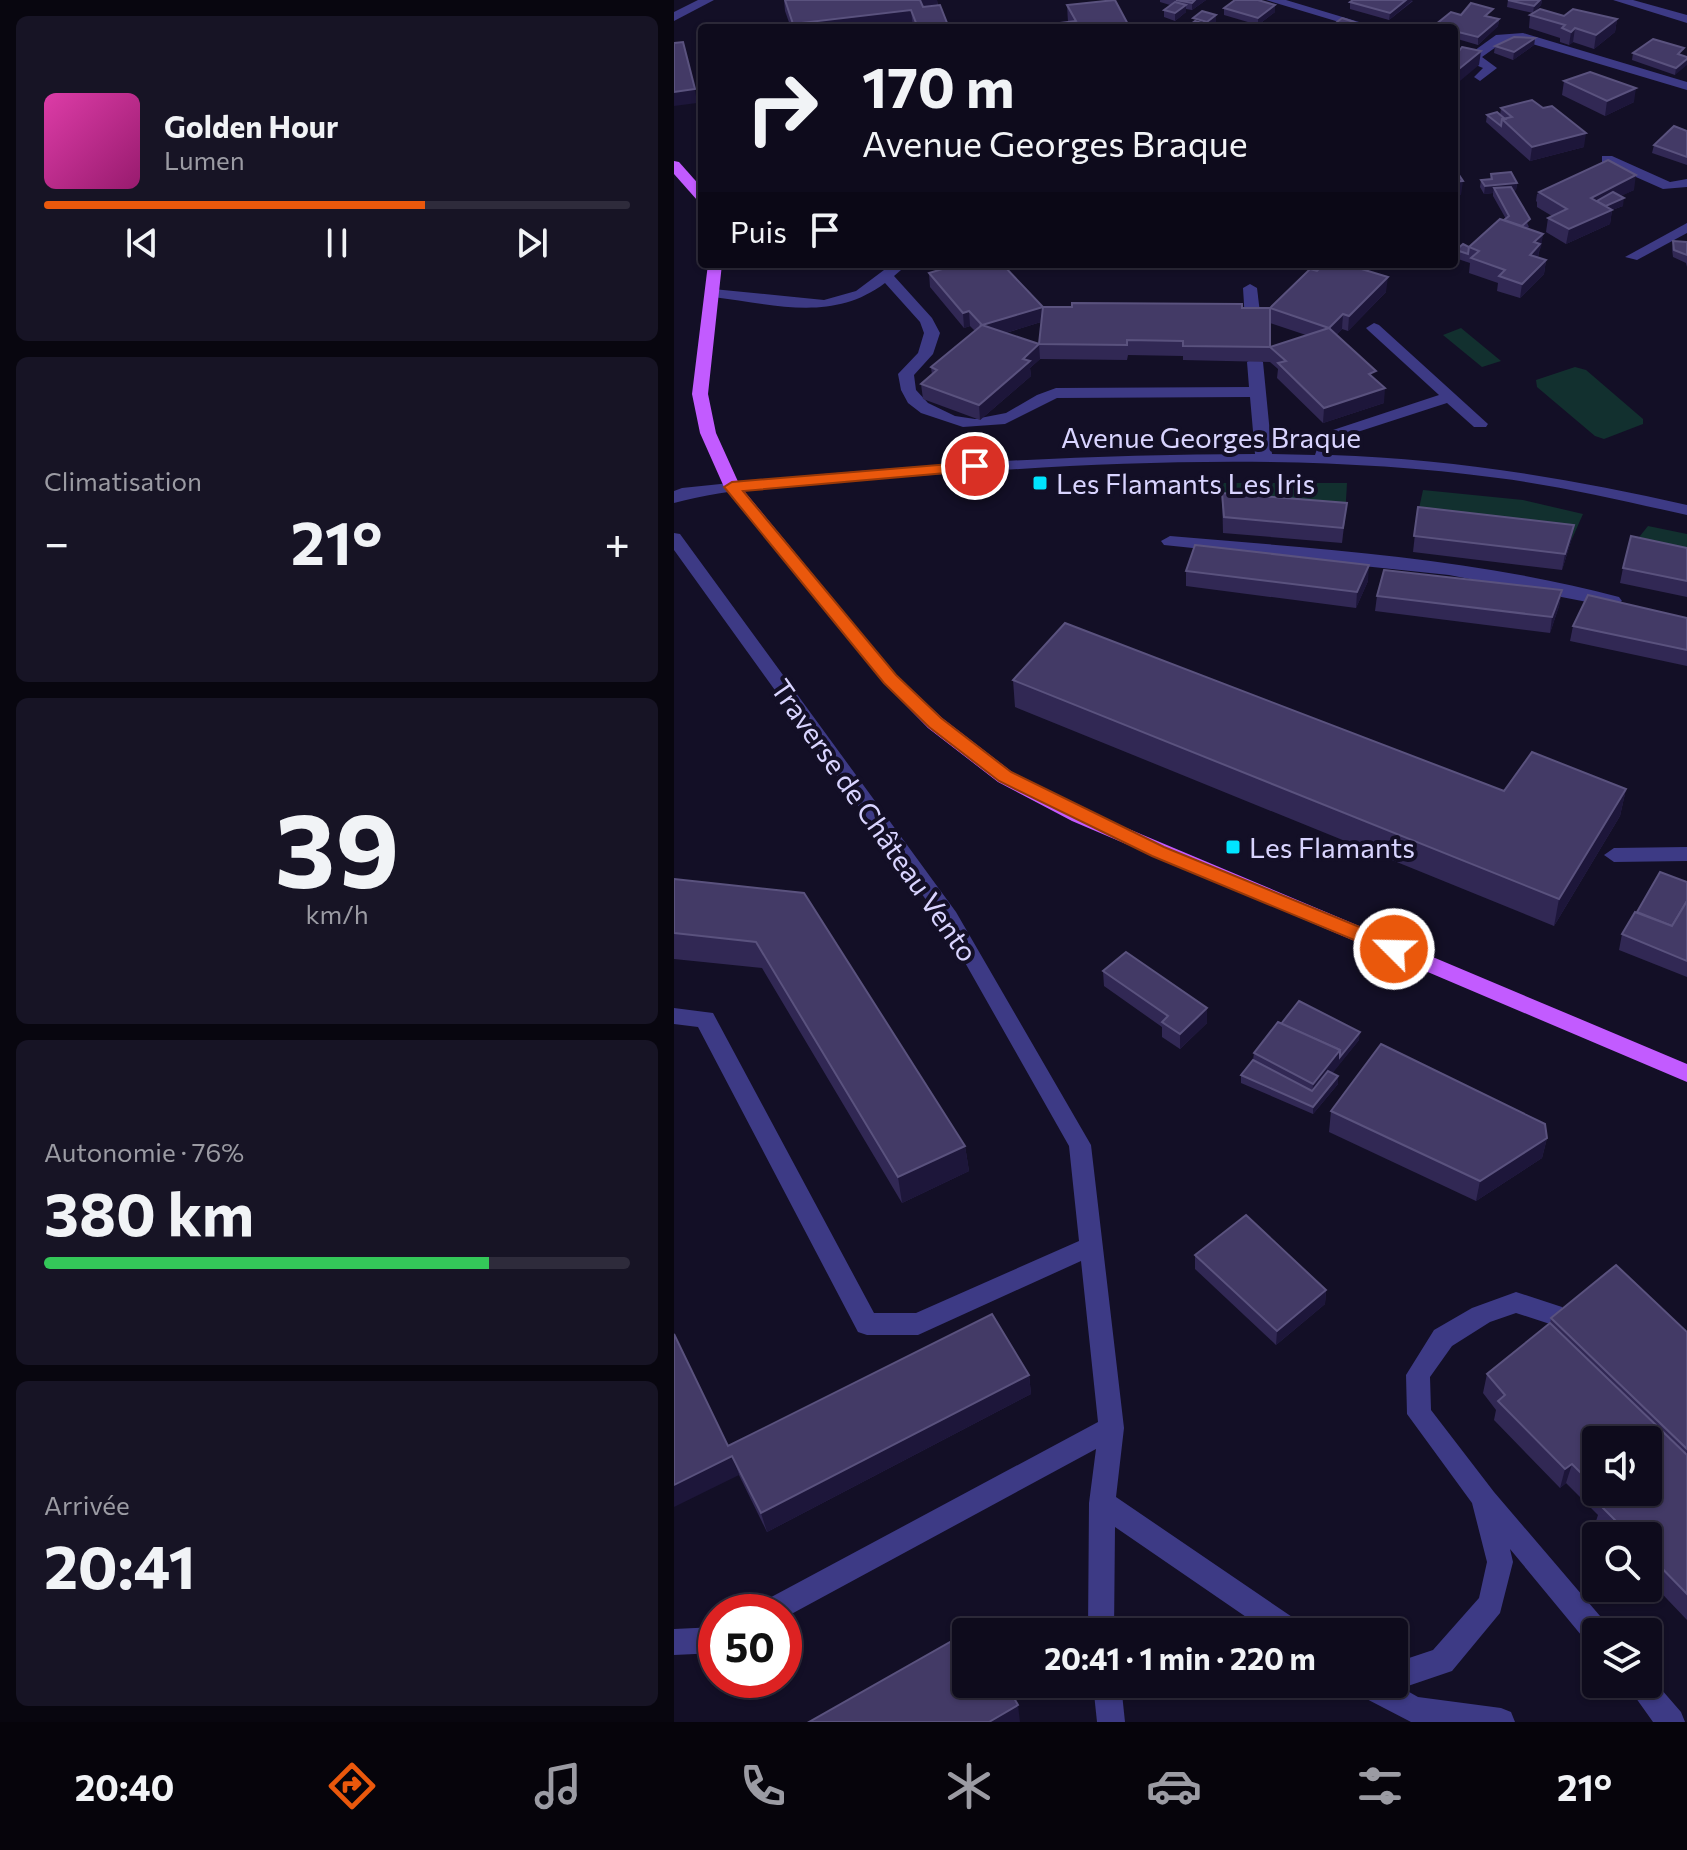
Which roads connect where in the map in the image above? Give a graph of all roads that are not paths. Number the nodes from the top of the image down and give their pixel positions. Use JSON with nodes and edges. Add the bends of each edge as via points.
{"nodes":[{"id":1,"x":708,"y":0,"type":"edge"},
{"id":2,"x":1272,"y":0,"type":"edge"},
{"id":3,"x":1619,"y":0,"type":"edge"},
{"id":4,"x":674,"y":17,"type":"edge"},
{"id":5,"x":1687,"y":19,"type":"edge"},
{"id":6,"x":1358,"y":24,"type":"edge"},
{"id":7,"x":1458,"y":53,"type":"edge"},
{"id":8,"x":1473,"y":57,"type":"junction"},
{"id":9,"x":1480,"y":77,"type":"dead end"},
{"id":10,"x":1687,"y":86,"type":"edge"},
{"id":11,"x":1607,"y":159,"type":"edge"},
{"id":12,"x":674,"y":165,"type":"edge"},
{"id":13,"x":1687,"y":183,"type":"edge"},
{"id":14,"x":698,"y":192,"type":"edge"},
{"id":15,"x":1687,"y":227,"type":"edge"},
{"id":16,"x":1632,"y":257,"type":"dead end"},
{"id":17,"x":715,"y":268,"type":"edge"},
{"id":18,"x":896,"y":268,"type":"edge"},
{"id":19,"x":886,"y":276,"type":"junction"},
{"id":20,"x":1250,"y":288,"type":"dead end"},
{"id":21,"x":713,"y":293,"type":"junction"},
{"id":22,"x":1253,"y":321,"type":"edge"},
{"id":23,"x":1374,"y":328,"type":"dead end"},
{"id":24,"x":1255,"y":362,"type":"edge"},
{"id":25,"x":1258,"y":392,"type":"junction"},
{"id":26,"x":1450,"y":397,"type":"junction"},
{"id":27,"x":1480,"y":424,"type":"dead end"},
{"id":28,"x":1264,"y":459,"type":"junction"},
{"id":29,"x":1321,"y":460,"type":"junction"},
{"id":30,"x":732,"y":487,"type":"junction"},
{"id":31,"x":674,"y":498,"type":"edge"},
{"id":32,"x":1687,"y":510,"type":"edge"},
{"id":33,"x":674,"y":538,"type":"edge"},
{"id":34,"x":1170,"y":541,"type":"dead end"},
{"id":35,"x":1630,"y":606,"type":"edge"},
{"id":36,"x":1687,"y":854,"type":"edge"},
{"id":37,"x":1614,"y":855,"type":"dead end"},
{"id":38,"x":674,"y":1016,"type":"edge"},
{"id":39,"x":1687,"y":1073,"type":"edge"},
{"id":40,"x":1091,"y":1246,"type":"junction"},
{"id":41,"x":1553,"y":1314,"type":"edge"},
{"id":42,"x":1111,"y":1428,"type":"junction"},
{"id":43,"x":1484,"y":1498,"type":"junction"},
{"id":44,"x":1102,"y":1503,"type":"junction"},
{"id":45,"x":802,"y":1594,"type":"edge"},
{"id":46,"x":1101,"y":1618,"type":"edge"},
{"id":47,"x":1270,"y":1618,"type":"edge"},
{"id":48,"x":1584,"y":1618,"type":"edge"},
{"id":49,"x":698,"y":1641,"type":"edge"},
{"id":50,"x":674,"y":1642,"type":"edge"},
{"id":51,"x":1408,"y":1672,"type":"edge"},
{"id":52,"x":1108,"y":1698,"type":"edge"},
{"id":53,"x":1398,"y":1698,"type":"edge"},
{"id":54,"x":1651,"y":1698,"type":"edge"},
{"id":55,"x":1111,"y":1722,"type":"edge"},
{"id":56,"x":1501,"y":1722,"type":"edge"},
{"id":57,"x":1671,"y":1722,"type":"edge"}],
"edges":[{"from":1,"to":4,"type":"street"},
{"from":2,"to":6,"type":"street"},
{"from":3,"to":5,"type":"street"},
{"from":7,"to":8,"type":"street"},
{"from":8,"to":9,"type":"street","via":[[1491,68]]},
{"from":8,"to":10,"type":"street","via":[[1500,38],[1523,37]]},
{"from":11,"to":13,"type":"street","via":[[1668,186]]},
{"from":12,"to":14,"type":"main road"},
{"from":15,"to":16,"type":"street"},
{"from":17,"to":21,"type":"main road"},
{"from":18,"to":19,"type":"street"},
{"from":19,"to":21,"type":"street","via":[[861,294],[825,305]]},
{"from":19,"to":25,"type":"street","via":[[932,333],[925,354],[906,374],[906,385],[923,408],[944,418],[982,424],[1056,393]]},
{"from":20,"to":22,"type":"street"},
{"from":21,"to":30,"type":"main road","via":[[700,394],[708,433]]},
{"from":23,"to":26,"type":"street"},
{"from":24,"to":25,"type":"street"},
{"from":25,"to":28,"type":"street"},
{"from":26,"to":27,"type":"street"},
{"from":26,"to":29,"type":"street","via":[[1336,434]]},
{"from":28,"to":29,"type":"street","name":"Avenue Georges Braque"},
{"from":28,"to":30,"type":"street","name":"Avenue Georges Braque","via":[[894,471]]},
{"from":29,"to":32,"type":"street","name":"Avenue Georges Braque","via":[[1539,479]]},
{"from":30,"to":31,"type":"street"},
{"from":30,"to":39,"type":"main road","via":[[890,679],[935,723],[1005,777],[1158,851]]},
{"from":33,"to":40,"type":"street","name":"Traverse de Château Vento","via":[[949,917],[1080,1145]]},
{"from":34,"to":35,"type":"street","via":[[1382,561]]},
{"from":36,"to":37,"type":"street"},
{"from":38,"to":40,"type":"street","via":[[705,1019],[867,1324],[918,1324]]},
{"from":40,"to":42,"type":"street","name":"Traverse de Château Vento"},
{"from":41,"to":43,"type":"street","via":[[1516,1302],[1481,1315],[1443,1338],[1418,1375],[1419,1414]]},
{"from":42,"to":44,"type":"street","name":"Traverse de Château Vento"},
{"from":42,"to":45,"type":"street"},
{"from":43,"to":48,"type":"street"},
{"from":43,"to":51,"type":"street","via":[[1500,1562],[1491,1604],[1442,1661]]},
{"from":44,"to":46,"type":"street","name":"Traverse de Château Vento"},
{"from":44,"to":47,"type":"street"},
{"from":49,"to":50,"type":"street"},
{"from":52,"to":55,"type":"street"},
{"from":53,"to":56,"type":"street","via":[[1415,1710]]},
{"from":54,"to":57,"type":"street"}]}
